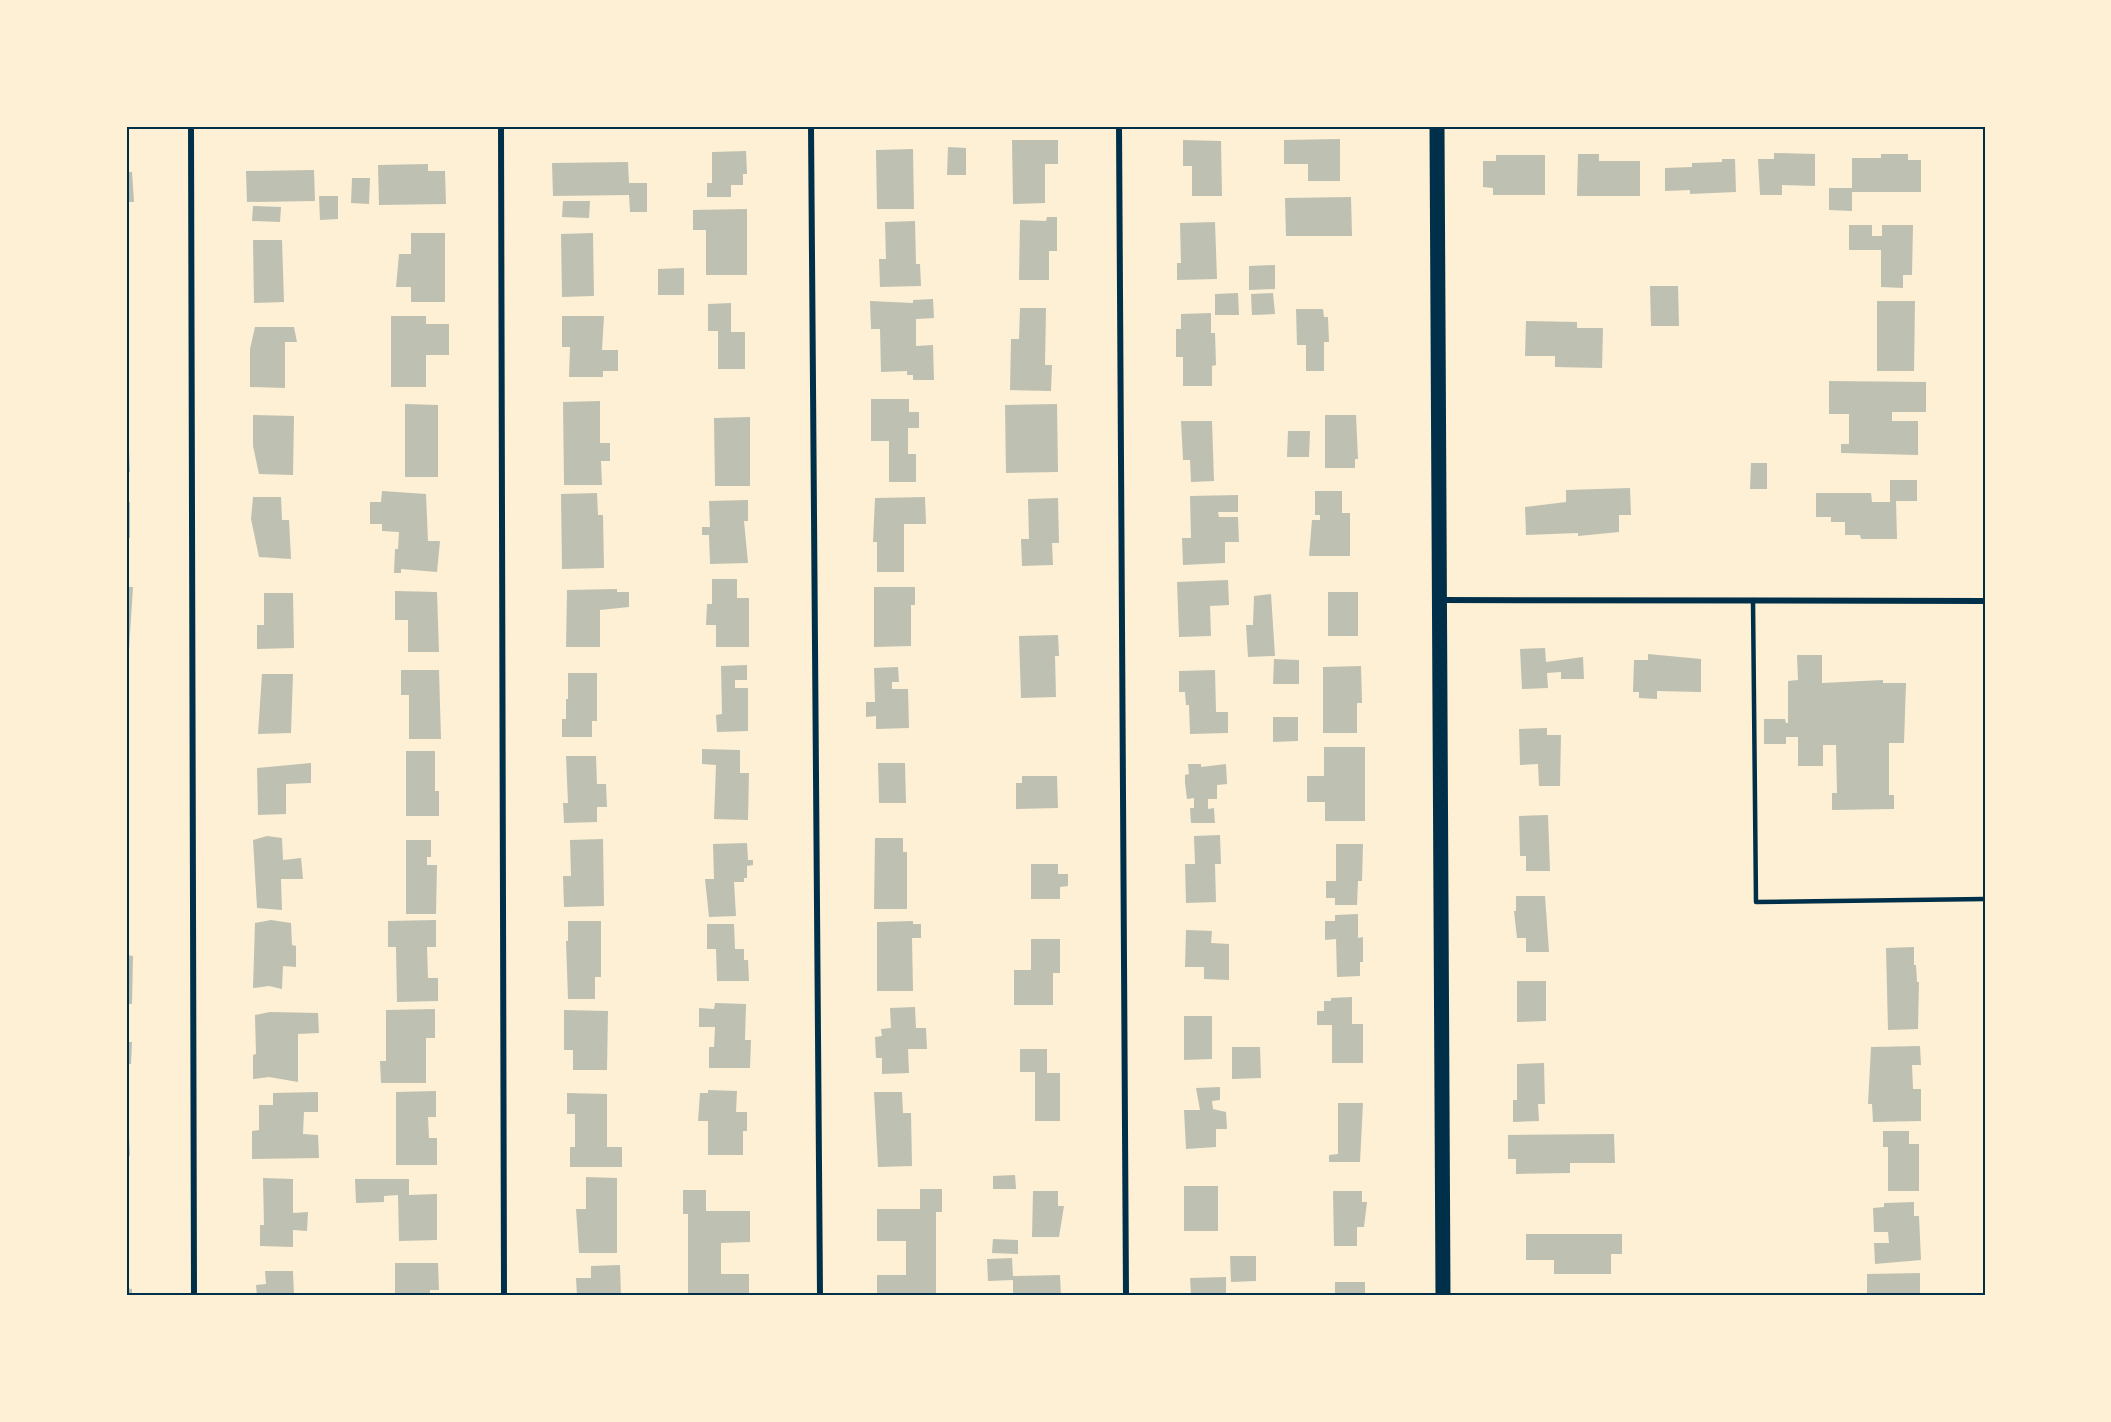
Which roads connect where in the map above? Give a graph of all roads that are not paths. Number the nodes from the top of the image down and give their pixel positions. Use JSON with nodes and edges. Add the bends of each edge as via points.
{"nodes":[{"id":1,"x":191,"y":126,"type":"edge"},
{"id":2,"x":501,"y":126,"type":"edge"},
{"id":3,"x":811,"y":126,"type":"edge"},
{"id":4,"x":1119,"y":126,"type":"edge"},
{"id":5,"x":1437,"y":126,"type":"edge"},
{"id":6,"x":1438,"y":600,"type":"junction"},
{"id":7,"x":1753,"y":600,"type":"junction"},
{"id":8,"x":1985,"y":601,"type":"edge"},
{"id":9,"x":1985,"y":899,"type":"edge"},
{"id":10,"x":194,"y":1296,"type":"edge"},
{"id":11,"x":504,"y":1296,"type":"edge"},
{"id":12,"x":820,"y":1296,"type":"edge"},
{"id":13,"x":1126,"y":1296,"type":"edge"},
{"id":14,"x":1443,"y":1296,"type":"edge"}],
"edges":[{"from":1,"to":10,"type":"street"},
{"from":2,"to":11,"type":"street"},
{"from":3,"to":12,"type":"street"},
{"from":4,"to":13,"type":"street"},
{"from":5,"to":6,"type":"main road"},
{"from":6,"to":7,"type":"street"},
{"from":6,"to":14,"type":"main road"},
{"from":7,"to":8,"type":"street"},
{"from":7,"to":9,"type":"lane","via":[[1756,902]]}]}
